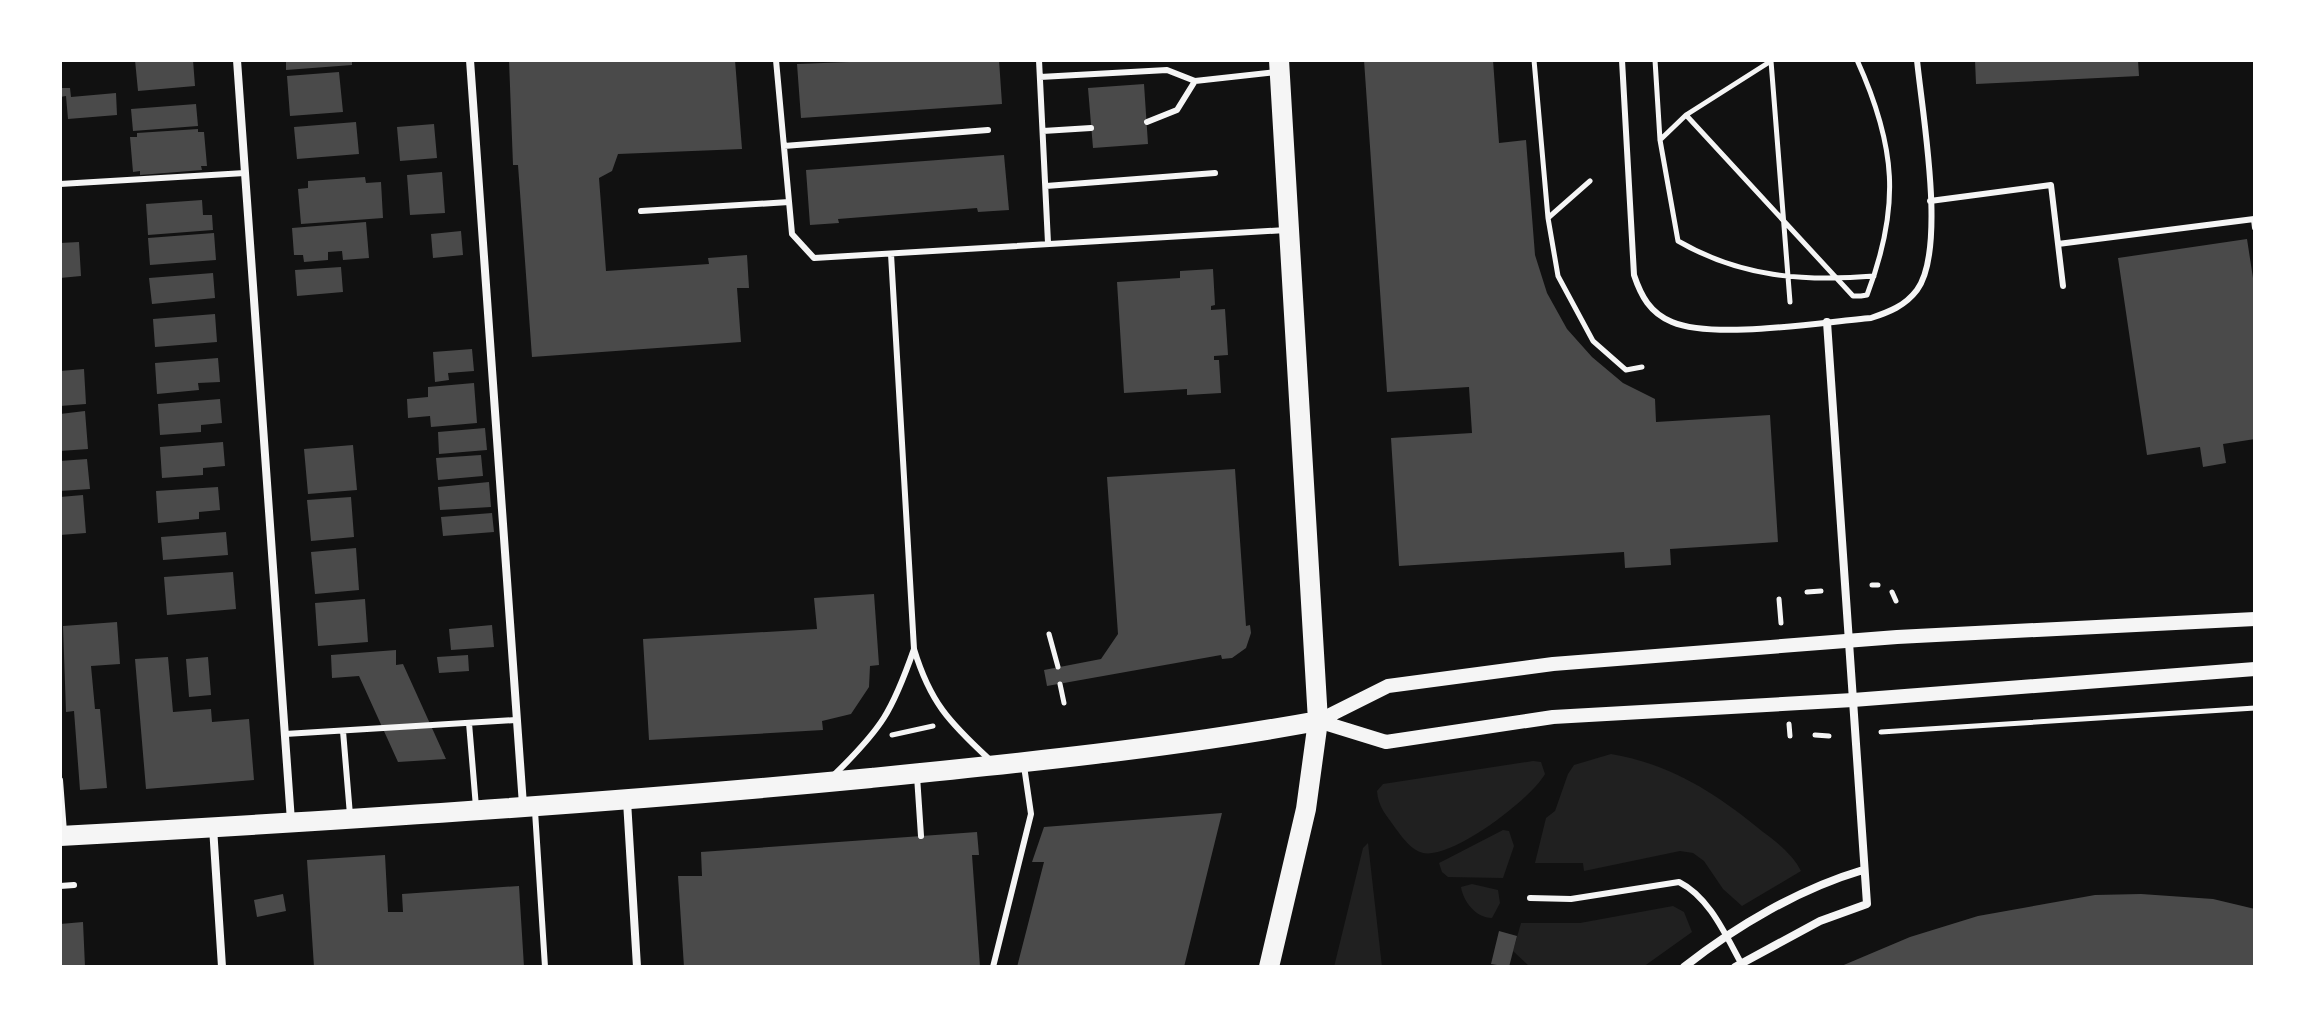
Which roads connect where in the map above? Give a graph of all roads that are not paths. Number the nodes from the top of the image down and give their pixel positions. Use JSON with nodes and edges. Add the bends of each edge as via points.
{"nodes":[{"id":1,"x":237,"y":60,"type":"edge"},
{"id":2,"x":470,"y":60,"type":"edge"},
{"id":3,"x":776,"y":60,"type":"edge"},
{"id":4,"x":1039,"y":60,"type":"edge"},
{"id":5,"x":1622,"y":60,"type":"edge"},
{"id":6,"x":1917,"y":60,"type":"edge"},
{"id":7,"x":1279,"y":66,"type":"edge"},
{"id":8,"x":1040,"y":77,"type":"junction"},
{"id":9,"x":1195,"y":81,"type":"junction"},
{"id":10,"x":1147,"y":122,"type":"dead end"},
{"id":11,"x":1091,"y":128,"type":"dead end"},
{"id":12,"x":988,"y":130,"type":"dead end"},
{"id":13,"x":1043,"y":131,"type":"junction"},
{"id":14,"x":784,"y":146,"type":"junction"},
{"id":15,"x":245,"y":173,"type":"junction"},
{"id":16,"x":1215,"y":173,"type":"dead end"},
{"id":17,"x":60,"y":184,"type":"edge"},
{"id":18,"x":1046,"y":186,"type":"junction"},
{"id":19,"x":1930,"y":201,"type":"junction"},
{"id":20,"x":789,"y":202,"type":"junction"},
{"id":21,"x":641,"y":211,"type":"dead end"},
{"id":22,"x":2255,"y":228,"type":"edge"},
{"id":23,"x":1290,"y":230,"type":"junction"},
{"id":24,"x":1048,"y":243,"type":"junction"},
{"id":25,"x":2058,"y":244,"type":"junction"},
{"id":26,"x":891,"y":254,"type":"junction"},
{"id":27,"x":2063,"y":286,"type":"dead end"},
{"id":28,"x":1827,"y":322,"type":"junction"},
{"id":29,"x":2255,"y":619,"type":"edge"},
{"id":30,"x":1849,"y":640,"type":"junction"},
{"id":31,"x":914,"y":649,"type":"junction"},
{"id":32,"x":2255,"y":669,"type":"edge"},
{"id":33,"x":1853,"y":700,"type":"junction"},
{"id":34,"x":516,"y":720,"type":"junction"},
{"id":35,"x":1318,"y":721,"type":"junction"},
{"id":36,"x":469,"y":723,"type":"junction"},
{"id":37,"x":343,"y":731,"type":"junction"},
{"id":38,"x":285,"y":734,"type":"junction"},
{"id":39,"x":1024,"y":763,"type":"junction"},
{"id":40,"x":995,"y":765,"type":"junction"},
{"id":41,"x":916,"y":773,"type":"junction"},
{"id":42,"x":60,"y":780,"type":"edge"},
{"id":43,"x":827,"y":782,"type":"junction"},
{"id":44,"x":627,"y":801,"type":"junction"},
{"id":45,"x":529,"y":806,"type":"junction"},
{"id":46,"x":476,"y":810,"type":"junction"},
{"id":47,"x":350,"y":817,"type":"junction"},
{"id":48,"x":291,"y":821,"type":"junction"},
{"id":49,"x":213,"y":827,"type":"junction"},
{"id":50,"x":62,"y":836,"type":"edge"},
{"id":51,"x":921,"y":836,"type":"dead end"},
{"id":52,"x":1863,"y":870,"type":"junction"},
{"id":53,"x":74,"y":885,"type":"dead end"},
{"id":54,"x":60,"y":886,"type":"edge"},
{"id":55,"x":1530,"y":898,"type":"dead end"},
{"id":56,"x":1727,"y":938,"type":"junction"},
{"id":57,"x":1738,"y":965,"type":"edge"},
{"id":58,"x":222,"y":967,"type":"edge"},
{"id":59,"x":545,"y":967,"type":"edge"},
{"id":60,"x":637,"y":967,"type":"edge"},
{"id":61,"x":993,"y":967,"type":"edge"},
{"id":62,"x":1269,"y":967,"type":"edge"},
{"id":63,"x":1684,"y":967,"type":"edge"}],
"edges":[{"from":1,"to":15,"type":"street"},
{"from":2,"to":34,"type":"street"},
{"from":3,"to":14,"type":"lane"},
{"from":4,"to":8,"type":"lane"},
{"from":5,"to":28,"type":"lane","via":[[1634,275],[1640,295],[1653,310],[1692,327]]},
{"from":6,"to":19,"type":"lane"},
{"from":7,"to":9,"type":"lane"},
{"from":7,"to":23,"type":"main road"},
{"from":8,"to":9,"type":"lane","via":[[1167,70]]},
{"from":8,"to":13,"type":"lane"},
{"from":9,"to":10,"type":"lane","via":[[1177,110]]},
{"from":11,"to":13,"type":"lane"},
{"from":12,"to":14,"type":"lane"},
{"from":13,"to":18,"type":"lane"},
{"from":14,"to":20,"type":"lane"},
{"from":15,"to":17,"type":"lane"},
{"from":15,"to":38,"type":"street"},
{"from":16,"to":18,"type":"lane"},
{"from":18,"to":24,"type":"lane"},
{"from":19,"to":25,"type":"lane","via":[[2051,185]]},
{"from":19,"to":28,"type":"lane","via":[[1931,253],[1913,294],[1892,312]]},
{"from":20,"to":21,"type":"lane"},
{"from":20,"to":26,"type":"lane","via":[[792,234],[814,258]]},
{"from":22,"to":25,"type":"lane","via":[[2254,219]]},
{"from":23,"to":24,"type":"lane"},
{"from":23,"to":35,"type":"main road"},
{"from":24,"to":26,"type":"lane"},
{"from":25,"to":27,"type":"lane"},
{"from":26,"to":31,"type":"lane"},
{"from":28,"to":30,"type":"street"},
{"from":29,"to":30,"type":"street"},
{"from":30,"to":33,"type":"street"},
{"from":30,"to":35,"type":"street","via":[[1553,664],[1388,686]]},
{"from":31,"to":40,"type":"lane","via":[[936,706]]},
{"from":31,"to":43,"type":"lane","via":[[883,725]]},
{"from":32,"to":33,"type":"street"},
{"from":33,"to":35,"type":"street","via":[[1553,717],[1386,742]]},
{"from":33,"to":52,"type":"street"},
{"from":34,"to":36,"type":"lane"},
{"from":34,"to":45,"type":"street"},
{"from":35,"to":39,"type":"main road"},
{"from":35,"to":62,"type":"main road","via":[[1306,809]]},
{"from":36,"to":37,"type":"lane"},
{"from":36,"to":46,"type":"lane"},
{"from":37,"to":38,"type":"lane"},
{"from":37,"to":47,"type":"lane"},
{"from":38,"to":48,"type":"street"},
{"from":39,"to":40,"type":"main road"},
{"from":39,"to":61,"type":"lane","via":[[1031,814]]},
{"from":40,"to":41,"type":"main road"},
{"from":41,"to":43,"type":"main road"},
{"from":41,"to":51,"type":"lane"},
{"from":42,"to":50,"type":"lane"},
{"from":43,"to":44,"type":"main road"},
{"from":44,"to":45,"type":"main road"},
{"from":44,"to":60,"type":"street"},
{"from":45,"to":46,"type":"main road"},
{"from":45,"to":59,"type":"lane"},
{"from":46,"to":47,"type":"main road"},
{"from":47,"to":48,"type":"main road"},
{"from":48,"to":49,"type":"main road"},
{"from":49,"to":50,"type":"main road"},
{"from":49,"to":58,"type":"street"},
{"from":52,"to":56,"type":"street","via":[[1817,886]]},
{"from":52,"to":57,"type":"street","via":[[1867,904],[1820,921]]},
{"from":53,"to":54,"type":"lane"},
{"from":55,"to":56,"type":"lane","via":[[1571,899],[1679,882],[1706,904]]},
{"from":56,"to":57,"type":"lane"},
{"from":56,"to":63,"type":"street"}]}
